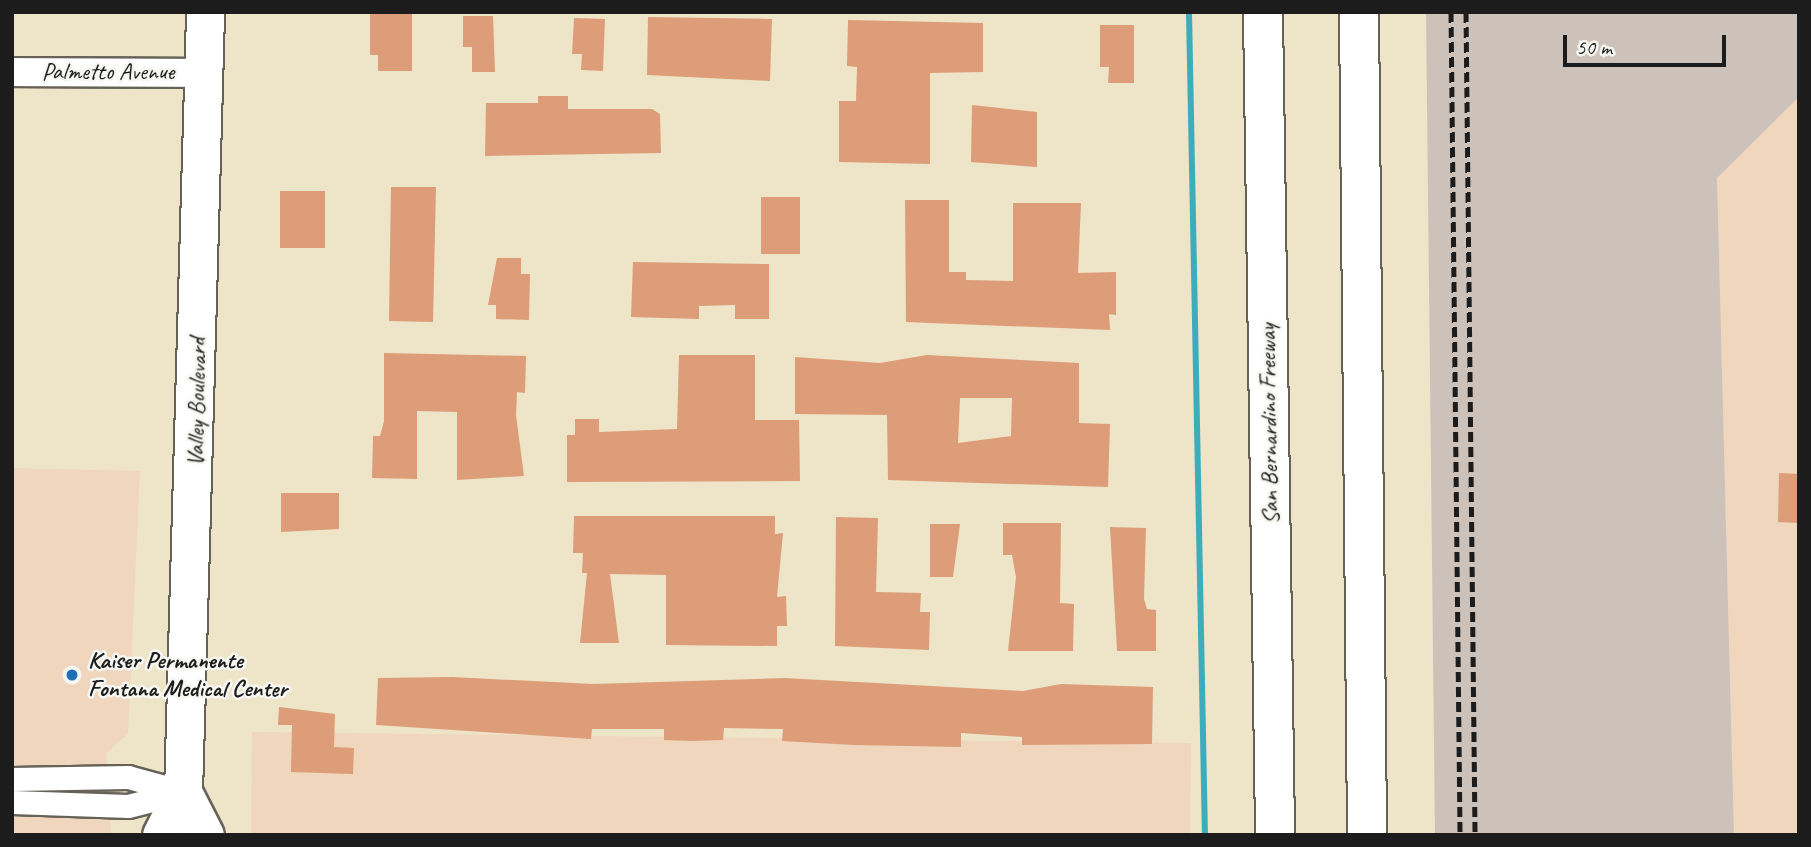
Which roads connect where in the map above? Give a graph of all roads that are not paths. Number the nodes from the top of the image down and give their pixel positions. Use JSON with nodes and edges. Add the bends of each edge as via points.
{"nodes":[{"id":1,"x":205,"y":12,"type":"edge"},
{"id":2,"x":1263,"y":12,"type":"edge"},
{"id":3,"x":1359,"y":12,"type":"edge"},
{"id":4,"x":12,"y":72,"type":"edge"},
{"id":5,"x":204,"y":73,"type":"junction"},
{"id":6,"x":12,"y":779,"type":"edge"},
{"id":7,"x":183,"y":792,"type":"junction"},
{"id":8,"x":12,"y":802,"type":"edge"},
{"id":9,"x":161,"y":835,"type":"edge"},
{"id":10,"x":205,"y":835,"type":"edge"},
{"id":11,"x":1275,"y":835,"type":"edge"},
{"id":12,"x":1367,"y":835,"type":"edge"}],
"edges":[{"from":1,"to":5,"type":"main road","name":"Valley Boulevard"},
{"from":2,"to":11,"type":"highway","name":"San Bernardino Freeway"},
{"from":3,"to":12,"type":"highway"},
{"from":4,"to":5,"type":"street","name":"Palmetto Avenue"},
{"from":5,"to":7,"type":"main road","name":"Valley Boulevard"},
{"from":6,"to":7,"type":"street","via":[[128,777]]},
{"from":7,"to":8,"type":"street","via":[[128,806]]},
{"from":7,"to":9,"type":"main road","name":"Valley Boulevard"},
{"from":7,"to":10,"type":"main road","name":"Valley Boulevard"}]}
